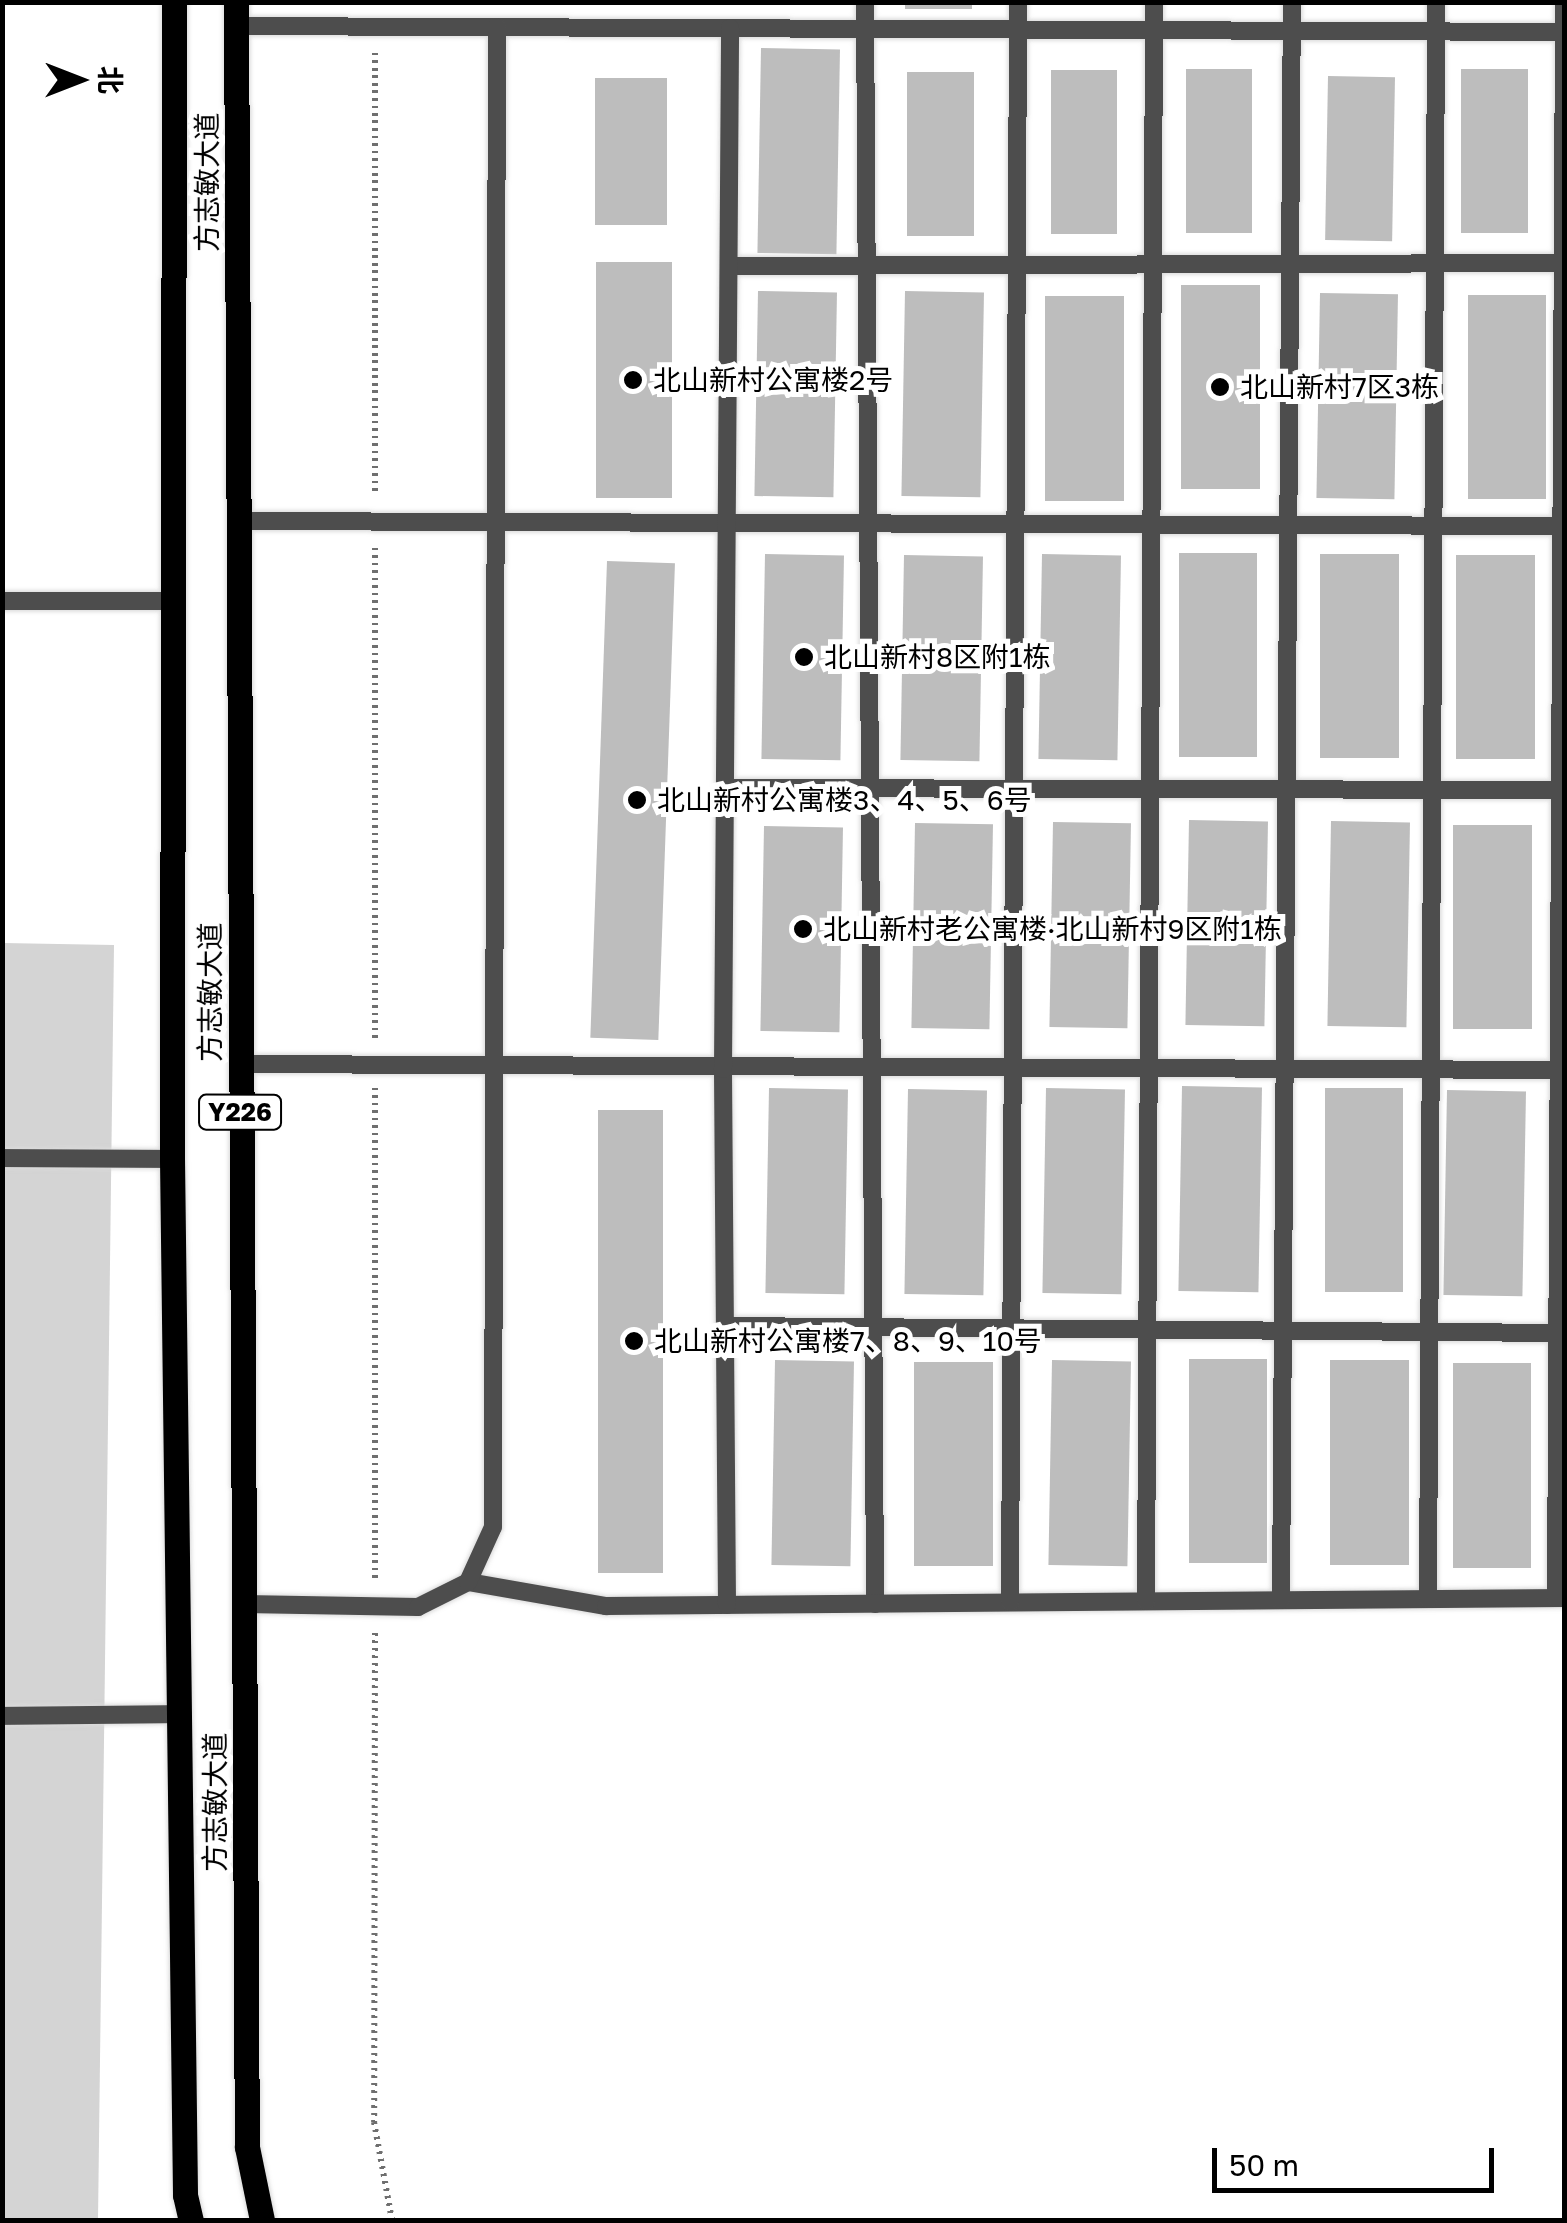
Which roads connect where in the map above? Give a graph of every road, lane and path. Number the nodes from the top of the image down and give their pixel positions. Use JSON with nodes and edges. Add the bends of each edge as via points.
{"nodes":[{"id":1,"x":174,"y":2,"type":"edge"},
{"id":2,"x":865,"y":2,"type":"edge"},
{"id":3,"x":1018,"y":2,"type":"edge"},
{"id":4,"x":1154,"y":2,"type":"edge"},
{"id":5,"x":1292,"y":2,"type":"edge"},
{"id":6,"x":1436,"y":2,"type":"edge"},
{"id":7,"x":1564,"y":2,"type":"edge"},
{"id":8,"x":236,"y":14,"type":"edge"},
{"id":9,"x":375,"y":26,"type":"junction"},
{"id":10,"x":497,"y":27,"type":"junction"},
{"id":11,"x":730,"y":28,"type":"junction"},
{"id":12,"x":865,"y":29,"type":"junction"},
{"id":13,"x":1018,"y":30,"type":"junction"},
{"id":14,"x":1154,"y":30,"type":"junction"},
{"id":15,"x":1292,"y":31,"type":"junction"},
{"id":16,"x":1436,"y":31,"type":"junction"},
{"id":17,"x":1564,"y":32,"type":"edge"},
{"id":18,"x":1434,"y":263,"type":"junction"},
{"id":19,"x":1564,"y":263,"type":"edge"},
{"id":20,"x":1016,"y":264,"type":"junction"},
{"id":21,"x":1153,"y":264,"type":"junction"},
{"id":22,"x":1290,"y":264,"type":"junction"},
{"id":23,"x":867,"y":265,"type":"junction"},
{"id":24,"x":729,"y":266,"type":"junction"},
{"id":25,"x":728,"y":518,"type":"junction"},
{"id":26,"x":496,"y":520,"type":"junction"},
{"id":27,"x":868,"y":520,"type":"junction"},
{"id":28,"x":238,"y":521,"type":"junction"},
{"id":29,"x":375,"y":521,"type":"junction"},
{"id":30,"x":1015,"y":521,"type":"junction"},
{"id":31,"x":1151,"y":522,"type":"junction"},
{"id":32,"x":1288,"y":523,"type":"junction"},
{"id":33,"x":1433,"y":524,"type":"junction"},
{"id":34,"x":1563,"y":526,"type":"edge"},
{"id":35,"x":2,"y":602,"type":"edge"},
{"id":36,"x":175,"y":602,"type":"junction"},
{"id":37,"x":726,"y":788,"type":"junction"},
{"id":38,"x":870,"y":789,"type":"junction"},
{"id":39,"x":1014,"y":789,"type":"junction"},
{"id":40,"x":1150,"y":790,"type":"junction"},
{"id":41,"x":1287,"y":790,"type":"junction"},
{"id":42,"x":1432,"y":790,"type":"junction"},
{"id":43,"x":1563,"y":790,"type":"edge"},
{"id":44,"x":240,"y":1064,"type":"junction"},
{"id":45,"x":375,"y":1065,"type":"junction"},
{"id":46,"x":494,"y":1067,"type":"junction"},
{"id":47,"x":723,"y":1069,"type":"junction"},
{"id":48,"x":871,"y":1070,"type":"junction"},
{"id":49,"x":1012,"y":1070,"type":"junction"},
{"id":50,"x":1149,"y":1070,"type":"junction"},
{"id":51,"x":1285,"y":1070,"type":"junction"},
{"id":52,"x":1431,"y":1070,"type":"junction"},
{"id":53,"x":1562,"y":1070,"type":"edge"},
{"id":54,"x":2,"y":1158,"type":"edge"},
{"id":55,"x":172,"y":1159,"type":"junction"},
{"id":56,"x":725,"y":1326,"type":"junction"},
{"id":57,"x":873,"y":1328,"type":"junction"},
{"id":58,"x":1011,"y":1329,"type":"junction"},
{"id":59,"x":1148,"y":1330,"type":"junction"},
{"id":60,"x":1283,"y":1331,"type":"junction"},
{"id":61,"x":1430,"y":1332,"type":"junction"},
{"id":62,"x":1561,"y":1333,"type":"edge"},
{"id":63,"x":468,"y":1582,"type":"junction"},
{"id":64,"x":1560,"y":1598,"type":"edge"},
{"id":65,"x":1428,"y":1599,"type":"junction"},
{"id":66,"x":1281,"y":1600,"type":"junction"},
{"id":67,"x":1010,"y":1602,"type":"junction"},
{"id":68,"x":1146,"y":1602,"type":"junction"},
{"id":69,"x":244,"y":1604,"type":"junction"},
{"id":70,"x":875,"y":1604,"type":"junction"},
{"id":71,"x":727,"y":1605,"type":"junction"},
{"id":72,"x":375,"y":1606,"type":"junction"},
{"id":73,"x":179,"y":1714,"type":"junction"},
{"id":74,"x":2,"y":1716,"type":"edge"},
{"id":75,"x":185,"y":2195,"type":"junction"},
{"id":76,"x":178,"y":2220,"type":"edge"},
{"id":77,"x":191,"y":2220,"type":"edge"},
{"id":78,"x":262,"y":2220,"type":"edge"},
{"id":79,"x":392,"y":2220,"type":"edge"}],
"edges":[{"from":1,"to":36,"type":"main road","name":"方志敏大道","number":"Y226"},
{"from":2,"to":12,"type":"street"},
{"from":3,"to":13,"type":"street"},
{"from":4,"to":14,"type":"street"},
{"from":5,"to":15,"type":"street"},
{"from":6,"to":16,"type":"street"},
{"from":7,"to":17,"type":"street"},
{"from":8,"to":9,"type":"street"},
{"from":8,"to":28,"type":"main road","name":"方志敏大道","number":"Y226"},
{"from":9,"to":10,"type":"street"},
{"from":9,"to":29,"type":"path"},
{"from":10,"to":11,"type":"street"},
{"from":10,"to":26,"type":"street"},
{"from":11,"to":12,"type":"street"},
{"from":11,"to":24,"type":"street"},
{"from":12,"to":13,"type":"street"},
{"from":12,"to":23,"type":"street"},
{"from":13,"to":14,"type":"street"},
{"from":13,"to":20,"type":"street"},
{"from":14,"to":15,"type":"street"},
{"from":14,"to":21,"type":"street"},
{"from":15,"to":16,"type":"street"},
{"from":15,"to":22,"type":"street"},
{"from":16,"to":17,"type":"street"},
{"from":16,"to":18,"type":"street"},
{"from":17,"to":19,"type":"street"},
{"from":18,"to":19,"type":"street"},
{"from":18,"to":22,"type":"street"},
{"from":18,"to":33,"type":"street"},
{"from":19,"to":34,"type":"street"},
{"from":20,"to":21,"type":"street"},
{"from":20,"to":23,"type":"street"},
{"from":20,"to":30,"type":"street"},
{"from":21,"to":22,"type":"street"},
{"from":21,"to":31,"type":"street"},
{"from":22,"to":32,"type":"street"},
{"from":23,"to":24,"type":"street"},
{"from":23,"to":27,"type":"street"},
{"from":24,"to":25,"type":"street"},
{"from":25,"to":26,"type":"street"},
{"from":25,"to":27,"type":"street"},
{"from":25,"to":37,"type":"street"},
{"from":26,"to":29,"type":"street"},
{"from":26,"to":46,"type":"street"},
{"from":27,"to":30,"type":"street"},
{"from":27,"to":38,"type":"street"},
{"from":28,"to":29,"type":"street"},
{"from":28,"to":44,"type":"main road","name":"方志敏大道","number":"Y226"},
{"from":29,"to":45,"type":"path"},
{"from":30,"to":31,"type":"street"},
{"from":30,"to":39,"type":"street"},
{"from":31,"to":32,"type":"street"},
{"from":31,"to":40,"type":"street"},
{"from":32,"to":33,"type":"street"},
{"from":32,"to":41,"type":"street"},
{"from":33,"to":34,"type":"street"},
{"from":33,"to":42,"type":"street"},
{"from":34,"to":43,"type":"street"},
{"from":35,"to":36,"type":"street"},
{"from":36,"to":55,"type":"main road","name":"方志敏大道","number":"Y226"},
{"from":37,"to":38,"type":"street"},
{"from":37,"to":47,"type":"street"},
{"from":38,"to":39,"type":"street"},
{"from":38,"to":48,"type":"street"},
{"from":39,"to":40,"type":"street"},
{"from":39,"to":49,"type":"street"},
{"from":40,"to":41,"type":"street"},
{"from":40,"to":50,"type":"street"},
{"from":41,"to":42,"type":"street"},
{"from":41,"to":51,"type":"street"},
{"from":42,"to":43,"type":"street"},
{"from":42,"to":52,"type":"street"},
{"from":43,"to":53,"type":"street"},
{"from":44,"to":45,"type":"street"},
{"from":44,"to":69,"type":"main road","name":"方志敏大道","number":"Y226"},
{"from":45,"to":46,"type":"street"},
{"from":45,"to":72,"type":"path"},
{"from":46,"to":47,"type":"street"},
{"from":46,"to":63,"type":"street","via":[[493,1526]]},
{"from":47,"to":48,"type":"street"},
{"from":47,"to":56,"type":"street"},
{"from":48,"to":49,"type":"street"},
{"from":48,"to":57,"type":"street"},
{"from":49,"to":50,"type":"street"},
{"from":49,"to":58,"type":"street"},
{"from":50,"to":51,"type":"street"},
{"from":50,"to":59,"type":"street"},
{"from":51,"to":52,"type":"street"},
{"from":51,"to":60,"type":"street"},
{"from":52,"to":53,"type":"street"},
{"from":52,"to":61,"type":"street"},
{"from":53,"to":62,"type":"street"},
{"from":54,"to":55,"type":"street"},
{"from":55,"to":73,"type":"main road","name":"方志敏大道","number":"Y226"},
{"from":56,"to":57,"type":"street"},
{"from":56,"to":71,"type":"street"},
{"from":57,"to":58,"type":"street"},
{"from":57,"to":70,"type":"street"},
{"from":58,"to":59,"type":"street"},
{"from":58,"to":67,"type":"street"},
{"from":59,"to":60,"type":"street"},
{"from":59,"to":68,"type":"street"},
{"from":60,"to":61,"type":"street"},
{"from":60,"to":66,"type":"street"},
{"from":61,"to":62,"type":"street"},
{"from":61,"to":65,"type":"street"},
{"from":62,"to":64,"type":"street"},
{"from":63,"to":71,"type":"street","via":[[606,1606]]},
{"from":63,"to":72,"type":"street","via":[[418,1608]]},
{"from":64,"to":65,"type":"street"},
{"from":65,"to":66,"type":"street"},
{"from":66,"to":68,"type":"street"},
{"from":67,"to":68,"type":"street"},
{"from":67,"to":70,"type":"street"},
{"from":69,"to":72,"type":"street"},
{"from":69,"to":78,"type":"main road","name":"方志敏大道","number":"Y226","via":[[248,2147]]},
{"from":70,"to":71,"type":"street"},
{"from":72,"to":79,"type":"path","via":[[374,2122]]},
{"from":73,"to":74,"type":"street"},
{"from":73,"to":75,"type":"main road","name":"方志敏大道","number":"Y226"},
{"from":75,"to":76,"type":"main road"},
{"from":75,"to":77,"type":"main road","name":"方志敏大道","number":"Y226"}]}
